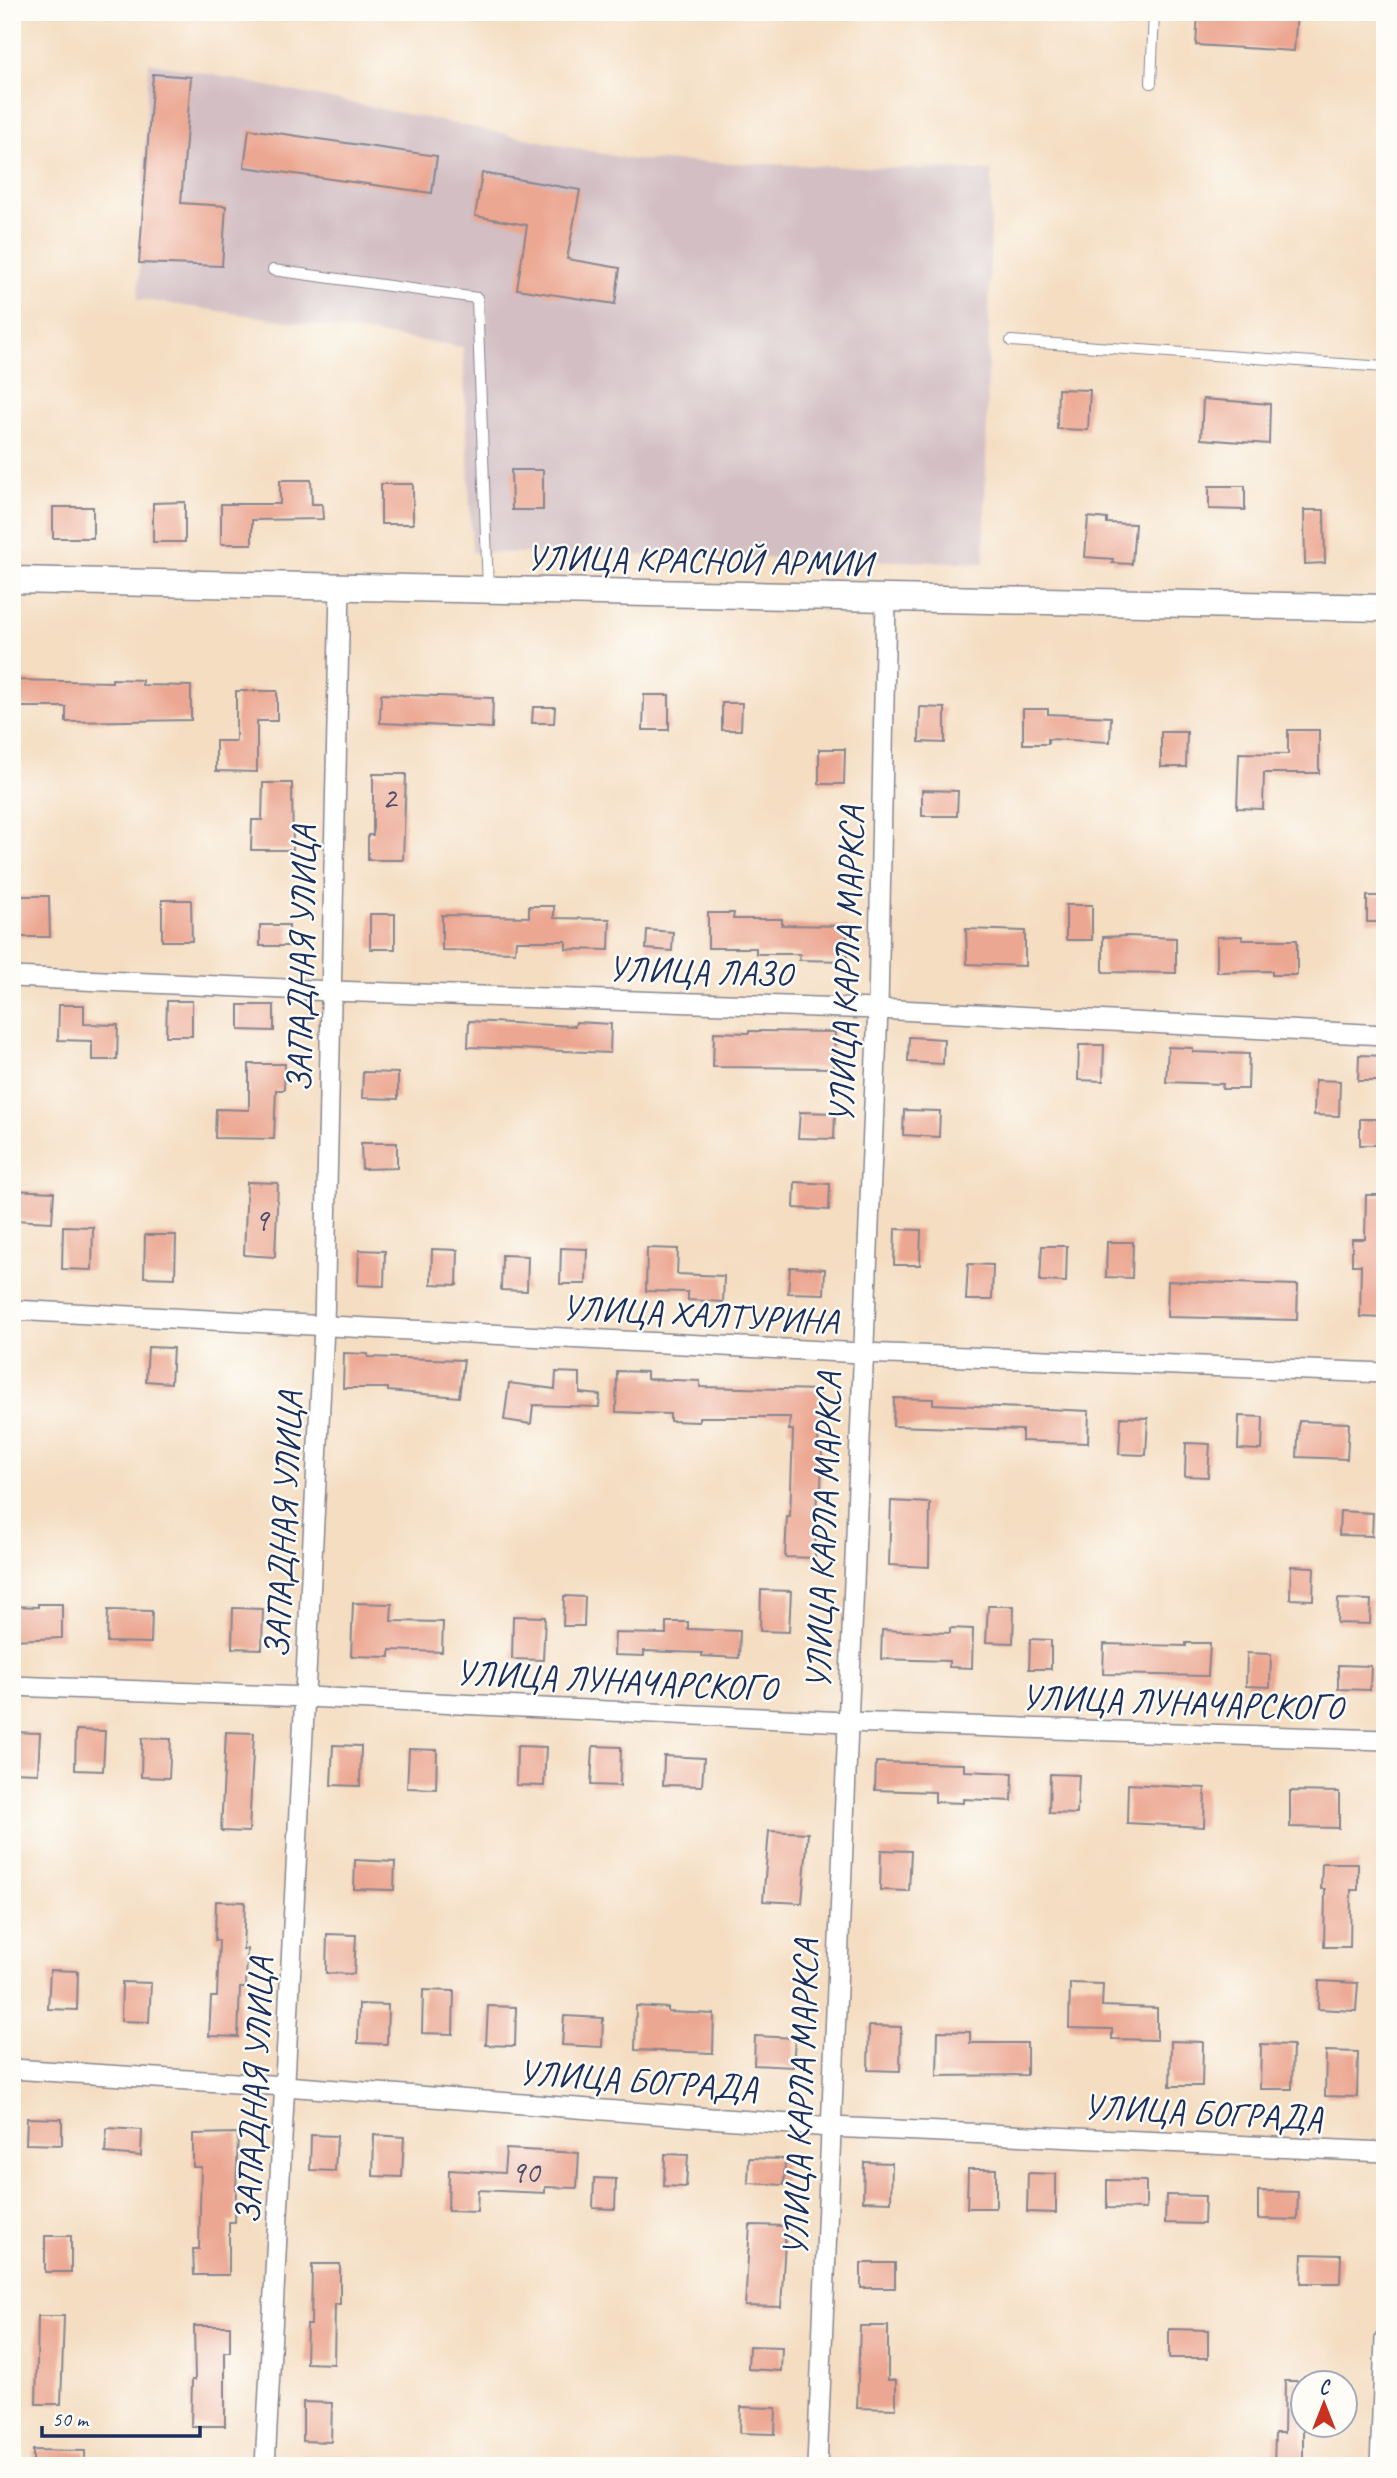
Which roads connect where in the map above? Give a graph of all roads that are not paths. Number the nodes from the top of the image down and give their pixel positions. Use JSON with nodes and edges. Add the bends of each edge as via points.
{"nodes":[{"id":1,"x":1154,"y":12,"type":"edge"},
{"id":2,"x":1151,"y":83,"type":"dead end"},
{"id":3,"x":272,"y":270,"type":"dead end"},
{"id":4,"x":1011,"y":341,"type":"dead end"},
{"id":5,"x":1385,"y":367,"type":"edge"},
{"id":6,"x":12,"y":580,"type":"edge"},
{"id":7,"x":340,"y":586,"type":"junction"},
{"id":8,"x":488,"y":590,"type":"junction"},
{"id":9,"x":886,"y":599,"type":"junction"},
{"id":10,"x":1385,"y":608,"type":"edge"},
{"id":11,"x":12,"y":977,"type":"edge"},
{"id":12,"x":332,"y":990,"type":"junction"},
{"id":13,"x":878,"y":1009,"type":"junction"},
{"id":14,"x":1385,"y":1035,"type":"edge"},
{"id":15,"x":12,"y":1310,"type":"edge"},
{"id":16,"x":324,"y":1327,"type":"junction"},
{"id":17,"x":862,"y":1353,"type":"junction"},
{"id":18,"x":1385,"y":1373,"type":"edge"},
{"id":19,"x":12,"y":1686,"type":"edge"},
{"id":20,"x":306,"y":1697,"type":"junction"},
{"id":21,"x":847,"y":1722,"type":"junction"},
{"id":22,"x":1385,"y":1740,"type":"edge"},
{"id":23,"x":12,"y":2069,"type":"edge"},
{"id":24,"x":285,"y":2085,"type":"junction"},
{"id":25,"x":830,"y":2127,"type":"junction"},
{"id":26,"x":1385,"y":2152,"type":"edge"},
{"id":27,"x":1385,"y":2339,"type":"edge"},
{"id":28,"x":265,"y":2466,"type":"edge"},
{"id":29,"x":817,"y":2466,"type":"edge"},
{"id":30,"x":1380,"y":2466,"type":"edge"}],
"edges":[{"from":1,"to":2,"type":"lane"},
{"from":3,"to":8,"type":"lane","via":[[477,298]]},
{"from":4,"to":5,"type":"lane"},
{"from":6,"to":7,"type":"street","name":"УЛИЦА КРАСНОЙ АРМИИ"},
{"from":7,"to":8,"type":"street","name":"УЛИЦА КРАСНОЙ АРМИИ"},
{"from":7,"to":12,"type":"street","name":"ЗАПАДНАЯ УЛИЦА"},
{"from":8,"to":9,"type":"street","name":"УЛИЦА КРАСНОЙ АРМИИ"},
{"from":9,"to":10,"type":"street","name":"УЛИЦА КРАСНОЙ АРМИИ"},
{"from":9,"to":13,"type":"street","name":"УЛИЦА КАРЛА МАРКСА"},
{"from":11,"to":12,"type":"street","name":"УЛИЦА ЛАЗО"},
{"from":12,"to":13,"type":"street","name":"УЛИЦА ЛАЗО"},
{"from":12,"to":16,"type":"street","name":"ЗАПАДНАЯ УЛИЦА"},
{"from":13,"to":14,"type":"street","name":"УЛИЦА ЛАЗО"},
{"from":13,"to":17,"type":"street","name":"УЛИЦА КАРЛА МАРКСА"},
{"from":15,"to":16,"type":"street","name":"УЛИЦА ХАЛТУРИНА"},
{"from":16,"to":17,"type":"street","name":"УЛИЦА ХАЛТУРИНА"},
{"from":16,"to":20,"type":"street","name":"ЗАПАДНАЯ УЛИЦА"},
{"from":17,"to":18,"type":"street","name":"УЛИЦА ХАЛТУРИНА"},
{"from":17,"to":21,"type":"street","name":"УЛИЦА КАРЛА МАРКСА"},
{"from":19,"to":20,"type":"street","name":"УЛИЦА ЛУНАЧАРСКОГО"},
{"from":20,"to":21,"type":"street","name":"УЛИЦА ЛУНАЧАРСКОГО"},
{"from":20,"to":24,"type":"street","name":"ЗАПАДНАЯ УЛИЦА"},
{"from":21,"to":22,"type":"street","name":"УЛИЦА ЛУНАЧАРСКОГО"},
{"from":21,"to":25,"type":"street","name":"УЛИЦА КАРЛА МАРКСА"},
{"from":23,"to":24,"type":"street","name":"УЛИЦА БОГРАДА"},
{"from":24,"to":25,"type":"street","name":"УЛИЦА БОГРАДА"},
{"from":24,"to":28,"type":"street","name":"ЗАПАДНАЯ УЛИЦА"},
{"from":25,"to":26,"type":"street","name":"УЛИЦА БОГРАДА"},
{"from":25,"to":29,"type":"street","name":"УЛИЦА КАРЛА МАРКСА"},
{"from":27,"to":30,"type":"street"}]}
